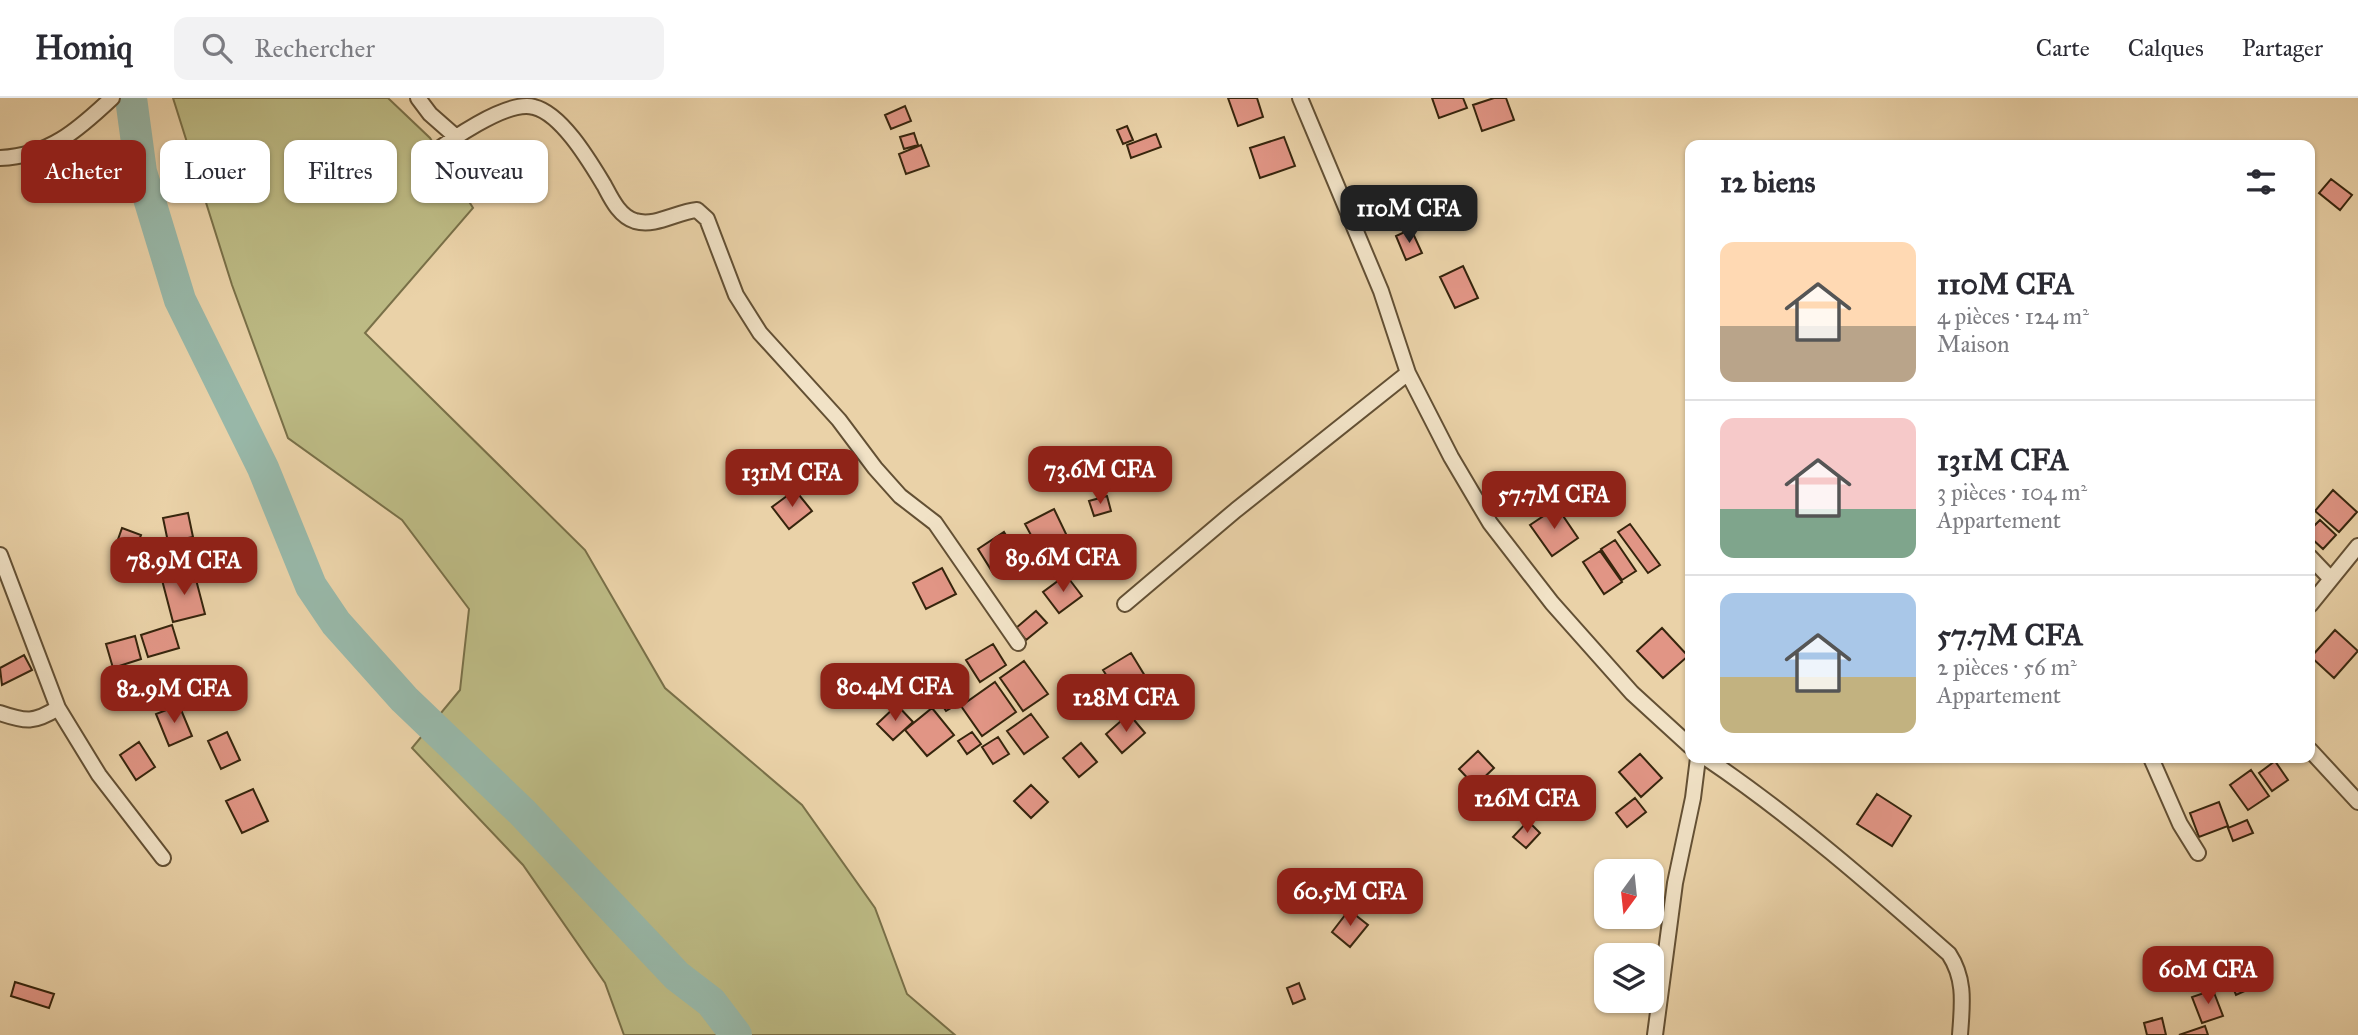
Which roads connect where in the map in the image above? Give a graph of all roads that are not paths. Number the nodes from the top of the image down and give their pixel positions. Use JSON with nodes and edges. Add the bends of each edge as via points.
{"nodes":[{"id":1,"x":112,"y":98,"type":"edge"},
{"id":2,"x":418,"y":98,"type":"edge"},
{"id":3,"x":1300,"y":98,"type":"edge"},
{"id":4,"x":455,"y":136,"type":"junction"},
{"id":5,"x":450,"y":140,"type":"edge"},
{"id":6,"x":0,"y":158,"type":"edge"},
{"id":7,"x":1408,"y":373,"type":"junction"},
{"id":8,"x":2358,"y":546,"type":"edge"},
{"id":9,"x":0,"y":555,"type":"edge"},
{"id":10,"x":2315,"y":562,"type":"edge"},
{"id":11,"x":2330,"y":578,"type":"junction"},
{"id":12,"x":2315,"y":598,"type":"edge"},
{"id":13,"x":1125,"y":604,"type":"dead end"},
{"id":14,"x":1018,"y":643,"type":"dead end"},
{"id":15,"x":58,"y":708,"type":"junction"},
{"id":16,"x":0,"y":713,"type":"edge"},
{"id":17,"x":1685,"y":741,"type":"edge"},
{"id":18,"x":2315,"y":755,"type":"edge"},
{"id":19,"x":1697,"y":763,"type":"edge"},
{"id":20,"x":1713,"y":763,"type":"edge"},
{"id":21,"x":2153,"y":763,"type":"edge"},
{"id":22,"x":2358,"y":802,"type":"edge"},
{"id":23,"x":2198,"y":853,"type":"dead end"},
{"id":24,"x":163,"y":858,"type":"dead end"},
{"id":25,"x":1655,"y":1035,"type":"edge"},
{"id":26,"x":1960,"y":1035,"type":"edge"}],
"edges":[{"from":1,"to":6,"type":"street","via":[[54,145],[24,157]]},
{"from":2,"to":4,"type":"street"},
{"from":3,"to":7,"type":"street","via":[[1381,291]]},
{"from":4,"to":5,"type":"street"},
{"from":4,"to":14,"type":"street","via":[[506,111],[532,106],[551,116],[586,156],[617,208],[633,220],[653,223],[680,211],[697,210],[707,219],[736,295],[760,333],[839,420],[874,468],[935,523]]},
{"from":7,"to":13,"type":"street"},
{"from":7,"to":17,"type":"street","via":[[1490,523],[1552,603],[1632,693]]},
{"from":8,"to":11,"type":"street"},
{"from":9,"to":15,"type":"street"},
{"from":10,"to":11,"type":"street"},
{"from":11,"to":12,"type":"street"},
{"from":15,"to":16,"type":"street","via":[[41,719],[22,721]]},
{"from":15,"to":24,"type":"street","via":[[99,775]]},
{"from":18,"to":22,"type":"street"},
{"from":19,"to":25,"type":"street","via":[[1675,883]]},
{"from":20,"to":26,"type":"street","via":[[1828,849],[1950,954],[1963,985]]},
{"from":21,"to":23,"type":"street"}]}
